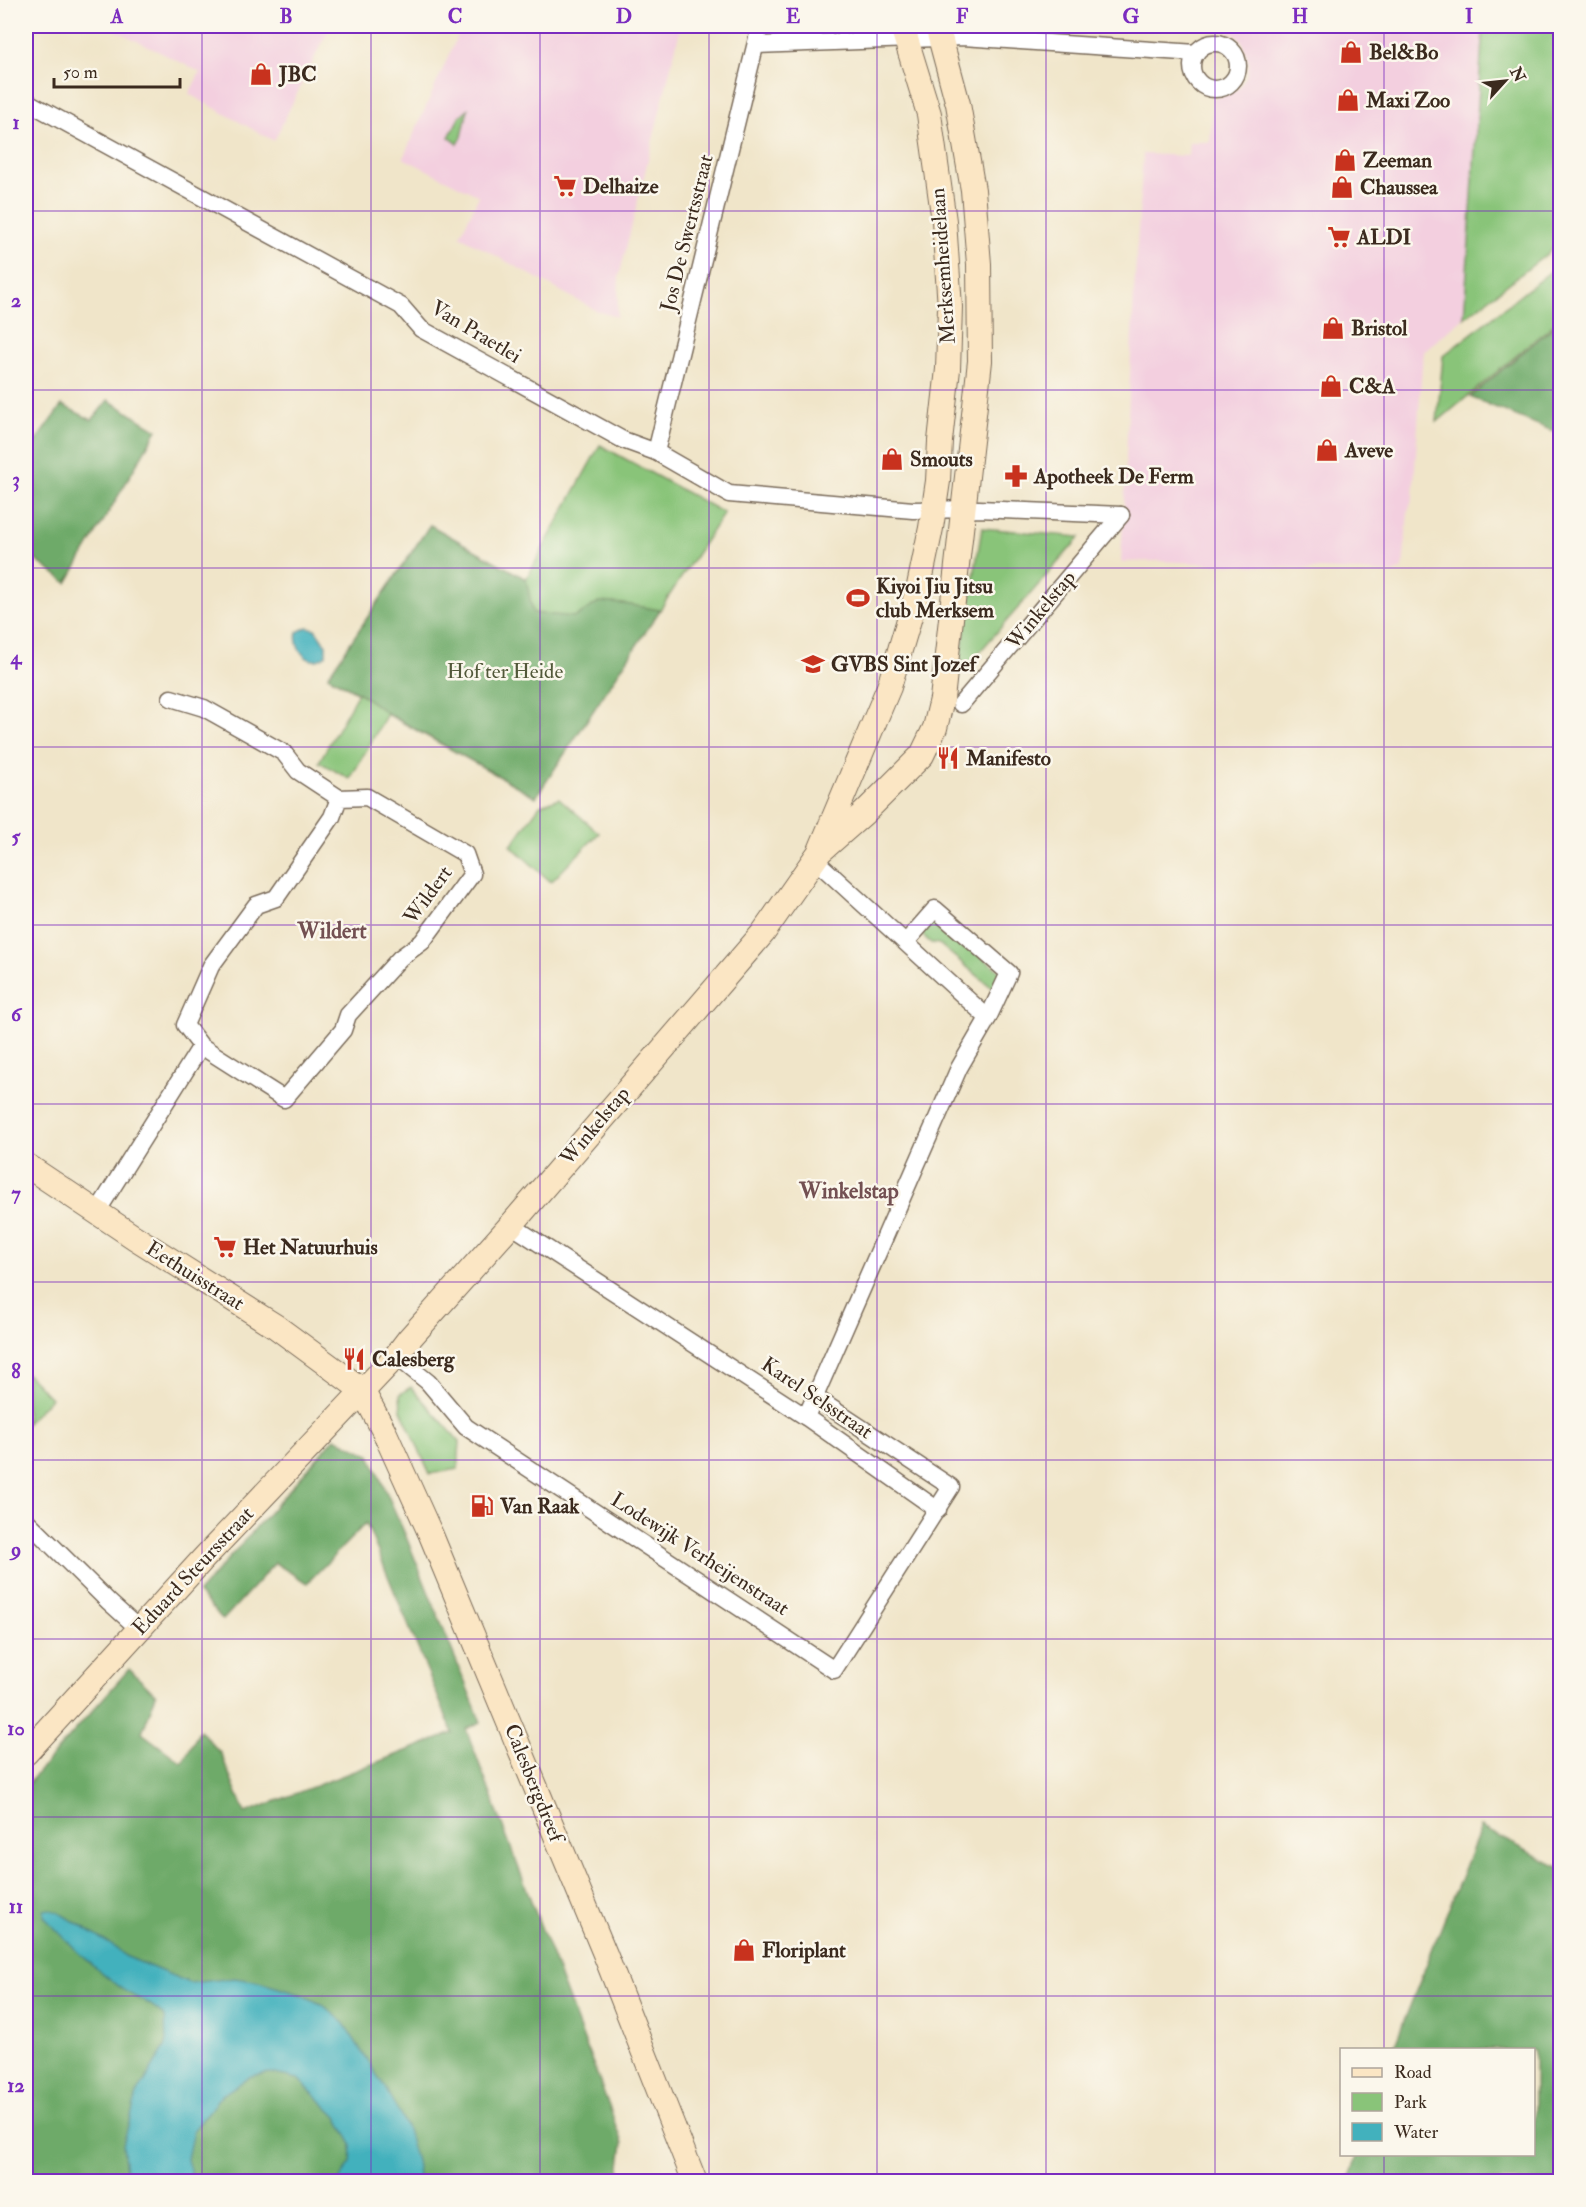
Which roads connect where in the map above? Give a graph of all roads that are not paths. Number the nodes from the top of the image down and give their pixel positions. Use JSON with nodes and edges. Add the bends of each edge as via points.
{"nodes":[{"id":1,"x":760,"y":26,"type":"edge"},
{"id":2,"x":904,"y":32,"type":"edge"},
{"id":3,"x":939,"y":32,"type":"edge"},
{"id":4,"x":756,"y":45,"type":"junction"},
{"id":5,"x":1196,"y":53,"type":"dead end"},
{"id":6,"x":26,"y":101,"type":"edge"},
{"id":7,"x":656,"y":452,"type":"junction"},
{"id":8,"x":934,"y":510,"type":"junction"},
{"id":9,"x":964,"y":510,"type":"junction"},
{"id":10,"x":171,"y":698,"type":"dead end"},
{"id":11,"x":961,"y":704,"type":"dead end"},
{"id":12,"x":339,"y":798,"type":"junction"},
{"id":13,"x":817,"y":856,"type":"junction"},
{"id":14,"x":906,"y":942,"type":"junction"},
{"id":15,"x":988,"y":1018,"type":"junction"},
{"id":16,"x":201,"y":1046,"type":"junction"},
{"id":17,"x":26,"y":1165,"type":"edge"},
{"id":18,"x":97,"y":1212,"type":"junction"},
{"id":19,"x":511,"y":1225,"type":"junction"},
{"id":20,"x":396,"y":1356,"type":"junction"},
{"id":21,"x":362,"y":1390,"type":"junction"},
{"id":22,"x":816,"y":1398,"type":"junction"},
{"id":23,"x":806,"y":1417,"type":"junction"},
{"id":24,"x":938,"y":1510,"type":"junction"},
{"id":25,"x":26,"y":1520,"type":"edge"},
{"id":26,"x":139,"y":1629,"type":"junction"},
{"id":27,"x":26,"y":1753,"type":"edge"},
{"id":28,"x":695,"y":2181,"type":"edge"}],
"edges":[{"from":1,"to":4,"type":"street","name":"Jos De Swertsstraat"},
{"from":2,"to":3,"type":"street"},
{"from":2,"to":4,"type":"street"},
{"from":2,"to":8,"type":"street","name":"Merksemheidelaan","via":[[928,114],[944,221],[949,297],[948,369]]},
{"from":3,"to":5,"type":"street"},
{"from":3,"to":9,"type":"street","name":"Merksemheidelaan","via":[[958,104],[973,190],[979,264],[980,361]]},
{"from":4,"to":7,"type":"street","name":"Jos De Swertsstraat"},
{"from":6,"to":7,"type":"street","name":"Van Praetlei","via":[[401,306],[421,329],[623,440]]},
{"from":7,"to":8,"type":"street","name":"Van Praetlei","via":[[729,494]]},
{"from":8,"to":9,"type":"street","name":"Van Praetlei"},
{"from":8,"to":13,"type":"street","name":"Winkelstap","via":[[918,586],[889,687]]},
{"from":9,"to":11,"type":"street","name":"Winkelstap","via":[[1121,515]]},
{"from":9,"to":13,"type":"street","name":"Winkelstap","via":[[942,699],[934,729],[922,755]]},
{"from":10,"to":12,"type":"street","via":[[204,708],[284,753],[298,771]]},
{"from":12,"to":16,"type":"street","name":"Wildert","via":[[332,817],[276,898],[256,905],[211,966],[185,1025]]},
{"from":12,"to":16,"type":"street","name":"Wildert","via":[[367,797],[465,854],[472,874],[422,942],[400,958],[348,1015],[343,1030],[284,1099]]},
{"from":13,"to":14,"type":"street"},
{"from":13,"to":19,"type":"street","name":"Winkelstap","via":[[763,933]]},
{"from":14,"to":15,"type":"street"},
{"from":14,"to":15,"type":"street","via":[[935,909],[1009,973]]},
{"from":15,"to":22,"type":"street","via":[[959,1068]]},
{"from":16,"to":18,"type":"street"},
{"from":17,"to":18,"type":"street","name":"Eethuisstraat"},
{"from":18,"to":21,"type":"street","name":"Eethuisstraat","via":[[275,1326]]},
{"from":19,"to":20,"type":"street","name":"Winkelstap"},
{"from":19,"to":23,"type":"street","name":"Karel Selsstraat"},
{"from":20,"to":21,"type":"street","name":"Winkelstap"},
{"from":20,"to":24,"type":"street","name":"Lodewijk Verheijenstraat","via":[[428,1382],[466,1427],[834,1670]]},
{"from":21,"to":26,"type":"street","name":"Eduard Steursstraat"},
{"from":21,"to":28,"type":"street","name":"Calesbergdreef","via":[[431,1535]]},
{"from":22,"to":23,"type":"street"},
{"from":22,"to":24,"type":"street","name":"Karel Selsstraat","via":[[951,1487]]},
{"from":23,"to":24,"type":"street","name":"Karel Selsstraat"},
{"from":25,"to":26,"type":"street"},
{"from":26,"to":27,"type":"street","name":"Eduard Steursstraat"}]}
